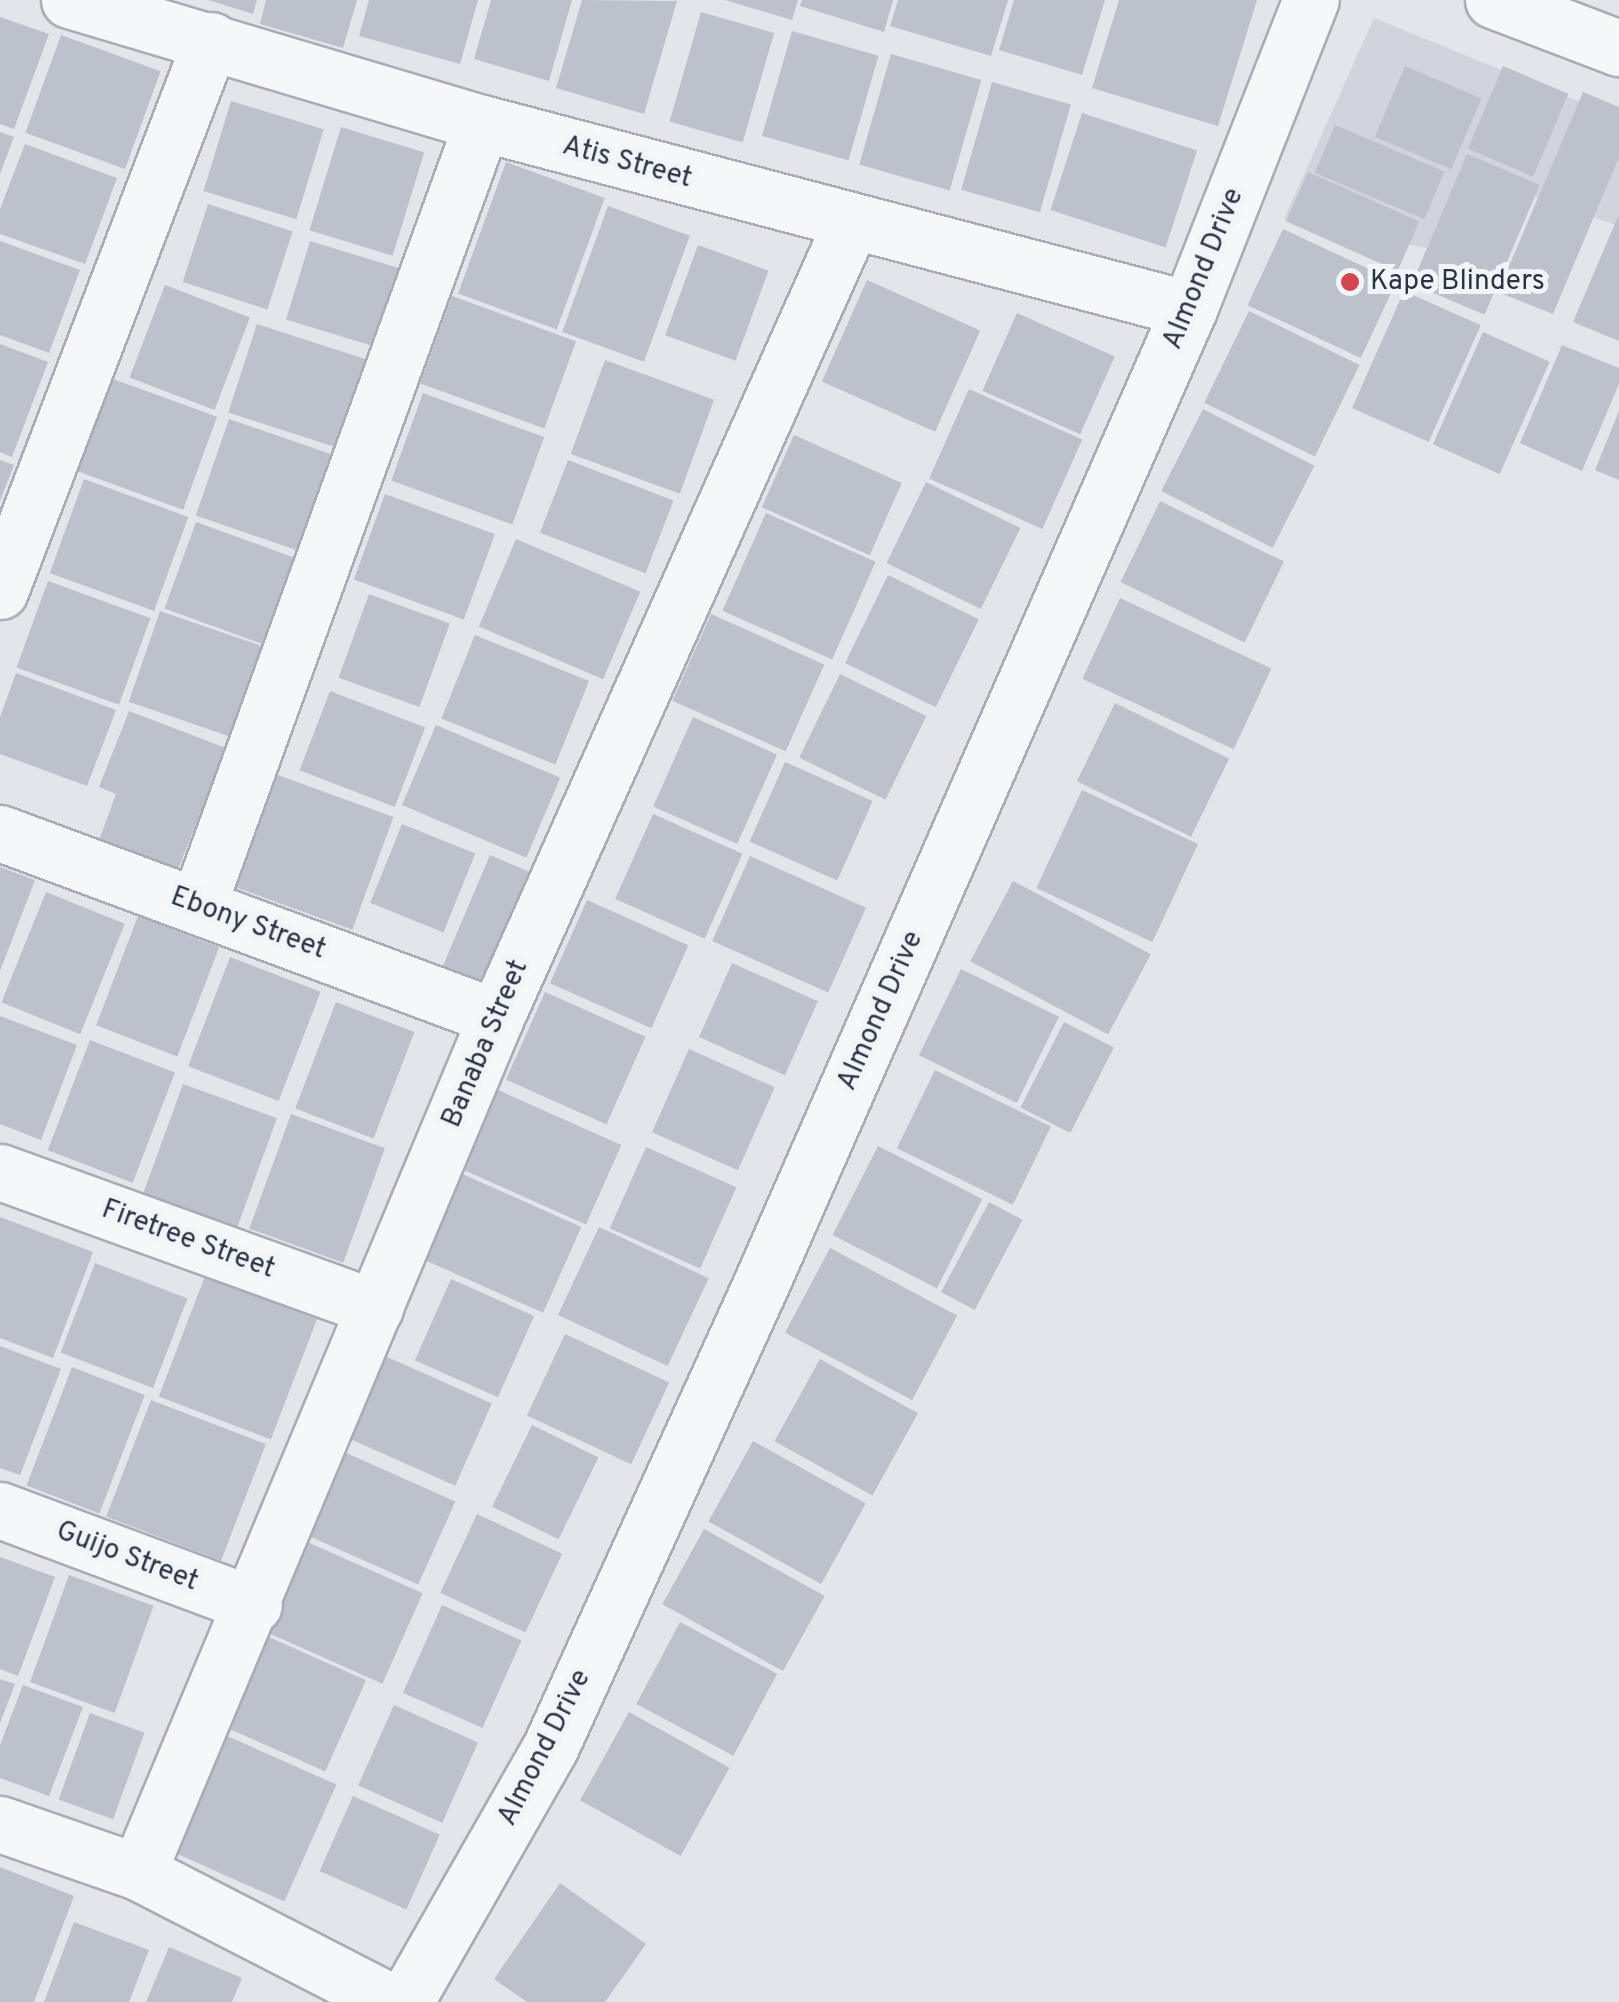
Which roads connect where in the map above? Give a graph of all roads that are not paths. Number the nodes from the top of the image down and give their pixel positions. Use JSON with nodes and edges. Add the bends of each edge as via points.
{"nodes":[{"id":1,"x":69,"y":0,"type":"edge"},
{"id":2,"x":1312,"y":0,"type":"edge"},
{"id":3,"x":1493,"y":0,"type":"edge"},
{"id":4,"x":210,"y":40,"type":"junction"},
{"id":5,"x":1619,"y":48,"type":"edge"},
{"id":6,"x":482,"y":124,"type":"junction"},
{"id":7,"x":851,"y":223,"type":"junction"},
{"id":8,"x":1189,"y":310,"type":"junction"},
{"id":9,"x":0,"y":591,"type":"edge"},
{"id":10,"x":0,"y":832,"type":"edge"},
{"id":11,"x":198,"y":905,"type":"junction"},
{"id":12,"x":496,"y":1017,"type":"junction"},
{"id":13,"x":0,"y":1172,"type":"edge"},
{"id":14,"x":375,"y":1308,"type":"junction"},
{"id":15,"x":0,"y":1510,"type":"edge"},
{"id":16,"x":254,"y":1605,"type":"junction"},
{"id":17,"x":0,"y":1824,"type":"edge"},
{"id":18,"x":138,"y":1872,"type":"junction"},
{"id":19,"x":391,"y":2002,"type":"edge"},
{"id":20,"x":405,"y":2002,"type":"edge"}],
"edges":[{"from":1,"to":4,"type":"street","name":"Atis Street"},
{"from":2,"to":8,"type":"street","name":"Almond Drive"},
{"from":3,"to":5,"type":"street"},
{"from":4,"to":6,"type":"street","name":"Atis Street"},
{"from":4,"to":9,"type":"street"},
{"from":6,"to":7,"type":"street","name":"Atis Street"},
{"from":6,"to":11,"type":"street"},
{"from":7,"to":8,"type":"street","name":"Atis Street"},
{"from":7,"to":12,"type":"street","name":"Banaba Street"},
{"from":8,"to":20,"type":"street","name":"Almond Drive","via":[[550,1748]]},
{"from":10,"to":11,"type":"street","name":"Ebony Street"},
{"from":11,"to":12,"type":"street","name":"Ebony Street"},
{"from":12,"to":14,"type":"street","name":"Banaba Street"},
{"from":13,"to":14,"type":"street","name":"Firetree Street"},
{"from":14,"to":16,"type":"street","name":"Banaba Street"},
{"from":15,"to":16,"type":"street","name":"Guijo Street"},
{"from":16,"to":18,"type":"street","name":"Banaba Street"},
{"from":17,"to":18,"type":"street"},
{"from":18,"to":19,"type":"street"}]}
